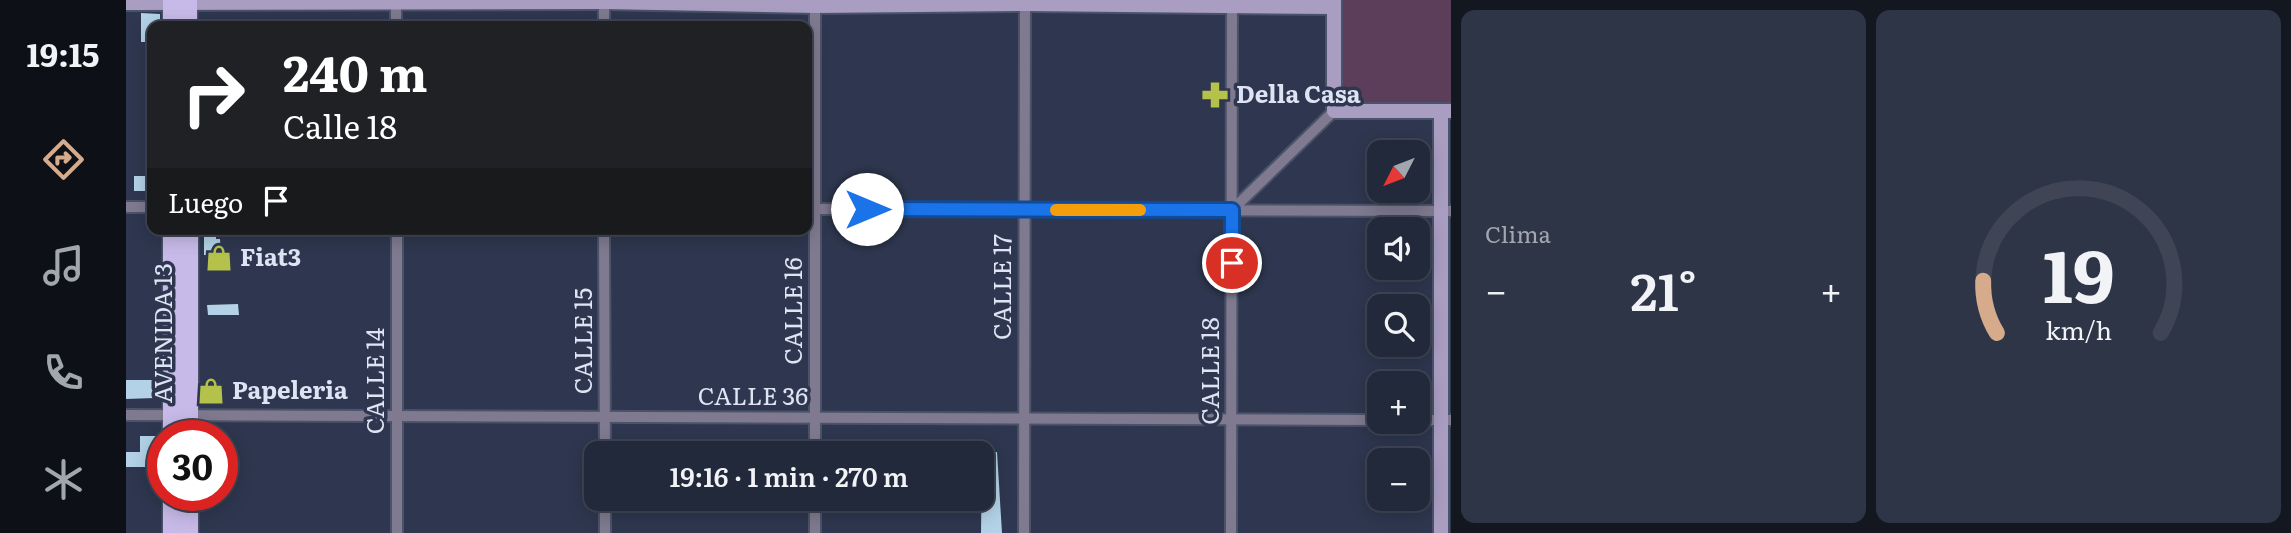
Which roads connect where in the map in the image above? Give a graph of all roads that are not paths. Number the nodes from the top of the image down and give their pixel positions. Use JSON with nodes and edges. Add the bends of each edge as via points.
{"nodes":[{"id":1,"x":604,"y":1,"type":"edge"},
{"id":2,"x":180,"y":2,"type":"edge"},
{"id":3,"x":396,"y":2,"type":"edge"},
{"id":4,"x":1025,"y":2,"type":"edge"},
{"id":5,"x":126,"y":3,"type":"edge"},
{"id":6,"x":815,"y":3,"type":"edge"},
{"id":7,"x":1232,"y":3,"type":"edge"},
{"id":8,"x":1334,"y":4,"type":"edge"},
{"id":9,"x":174,"y":21,"type":"edge"},
{"id":10,"x":186,"y":21,"type":"edge"},
{"id":11,"x":396,"y":21,"type":"edge"},
{"id":12,"x":604,"y":21,"type":"edge"},
{"id":13,"x":1334,"y":111,"type":"junction"},
{"id":14,"x":1446,"y":111,"type":"edge"},
{"id":15,"x":812,"y":158,"type":"edge"},
{"id":16,"x":126,"y":207,"type":"edge"},
{"id":17,"x":147,"y":207,"type":"edge"},
{"id":18,"x":812,"y":209,"type":"edge"},
{"id":19,"x":1024,"y":210,"type":"junction"},
{"id":20,"x":1232,"y":210,"type":"junction"},
{"id":21,"x":1446,"y":211,"type":"edge"},
{"id":22,"x":172,"y":235,"type":"edge"},
{"id":23,"x":188,"y":235,"type":"edge"},
{"id":24,"x":397,"y":235,"type":"edge"},
{"id":25,"x":604,"y":235,"type":"edge"},
{"id":26,"x":811,"y":235,"type":"edge"},
{"id":27,"x":126,"y":415,"type":"edge"},
{"id":28,"x":180,"y":416,"type":"junction"},
{"id":29,"x":397,"y":416,"type":"junction"},
{"id":30,"x":605,"y":417,"type":"junction"},
{"id":31,"x":815,"y":418,"type":"junction"},
{"id":32,"x":1024,"y":419,"type":"junction"},
{"id":33,"x":1231,"y":419,"type":"junction"},
{"id":34,"x":178,"y":420,"type":"edge"},
{"id":35,"x":182,"y":420,"type":"edge"},
{"id":36,"x":1367,"y":420,"type":"edge"},
{"id":37,"x":1446,"y":420,"type":"edge"},
{"id":38,"x":605,"y":441,"type":"edge"},
{"id":39,"x":815,"y":441,"type":"edge"},
{"id":40,"x":172,"y":511,"type":"edge"},
{"id":41,"x":189,"y":511,"type":"edge"},
{"id":42,"x":605,"y":511,"type":"edge"},
{"id":43,"x":815,"y":511,"type":"edge"},
{"id":44,"x":172,"y":533,"type":"edge"},
{"id":45,"x":189,"y":533,"type":"edge"},
{"id":46,"x":397,"y":533,"type":"edge"},
{"id":47,"x":605,"y":533,"type":"edge"},
{"id":48,"x":815,"y":533,"type":"edge"},
{"id":49,"x":1024,"y":533,"type":"edge"},
{"id":50,"x":1231,"y":533,"type":"edge"},
{"id":51,"x":1441,"y":533,"type":"edge"}],
"edges":[{"from":1,"to":3,"type":"main road"},
{"from":1,"to":6,"type":"main road"},
{"from":1,"to":12,"type":"street"},
{"from":2,"to":3,"type":"main road"},
{"from":2,"to":5,"type":"main road"},
{"from":2,"to":9,"type":"main road"},
{"from":2,"to":10,"type":"main road"},
{"from":3,"to":11,"type":"street"},
{"from":4,"to":6,"type":"main road"},
{"from":4,"to":7,"type":"main road"},
{"from":4,"to":19,"type":"street","name":"CALLE 17"},
{"from":6,"to":15,"type":"street","name":"CALLE 16"},
{"from":7,"to":8,"type":"main road"},
{"from":7,"to":20,"type":"street","name":"CALLE 18"},
{"from":8,"to":13,"type":"main road"},
{"from":13,"to":14,"type":"main road"},
{"from":13,"to":20,"type":"street"},
{"from":14,"to":21,"type":"main road"},
{"from":16,"to":17,"type":"street"},
{"from":18,"to":19,"type":"street"},
{"from":19,"to":20,"type":"street"},
{"from":19,"to":32,"type":"street","name":"CALLE 17"},
{"from":20,"to":21,"type":"street"},
{"from":20,"to":33,"type":"street","name":"CALLE 18"},
{"from":21,"to":37,"type":"main road"},
{"from":22,"to":28,"type":"main road","name":"AVENIDA 13"},
{"from":23,"to":28,"type":"main road","name":"AVENIDA 13"},
{"from":24,"to":29,"type":"street","name":"CALLE 14"},
{"from":25,"to":30,"type":"street","name":"CALLE 15"},
{"from":26,"to":31,"type":"street","name":"CALLE 16"},
{"from":27,"to":28,"type":"street","name":"CALLE 36"},
{"from":28,"to":29,"type":"street","name":"CALLE 36"},
{"from":28,"to":34,"type":"main road","name":"AVENIDA 13"},
{"from":28,"to":35,"type":"main road","name":"AVENIDA 13"},
{"from":29,"to":30,"type":"street","name":"CALLE 36"},
{"from":29,"to":46,"type":"street","name":"CALLE 14"},
{"from":30,"to":31,"type":"street","name":"CALLE 36"},
{"from":30,"to":38,"type":"street","name":"CALLE 15"},
{"from":31,"to":32,"type":"street","name":"CALLE 36"},
{"from":31,"to":39,"type":"street","name":"CALLE 16"},
{"from":32,"to":33,"type":"street","name":"CALLE 36"},
{"from":32,"to":49,"type":"street","name":"CALLE 17"},
{"from":33,"to":36,"type":"street","name":"CALLE 36"},
{"from":33,"to":50,"type":"street","name":"CALLE 18"},
{"from":37,"to":51,"type":"main road"},
{"from":40,"to":44,"type":"main road"},
{"from":41,"to":45,"type":"main road"},
{"from":42,"to":47,"type":"street"},
{"from":43,"to":48,"type":"street"}]}
